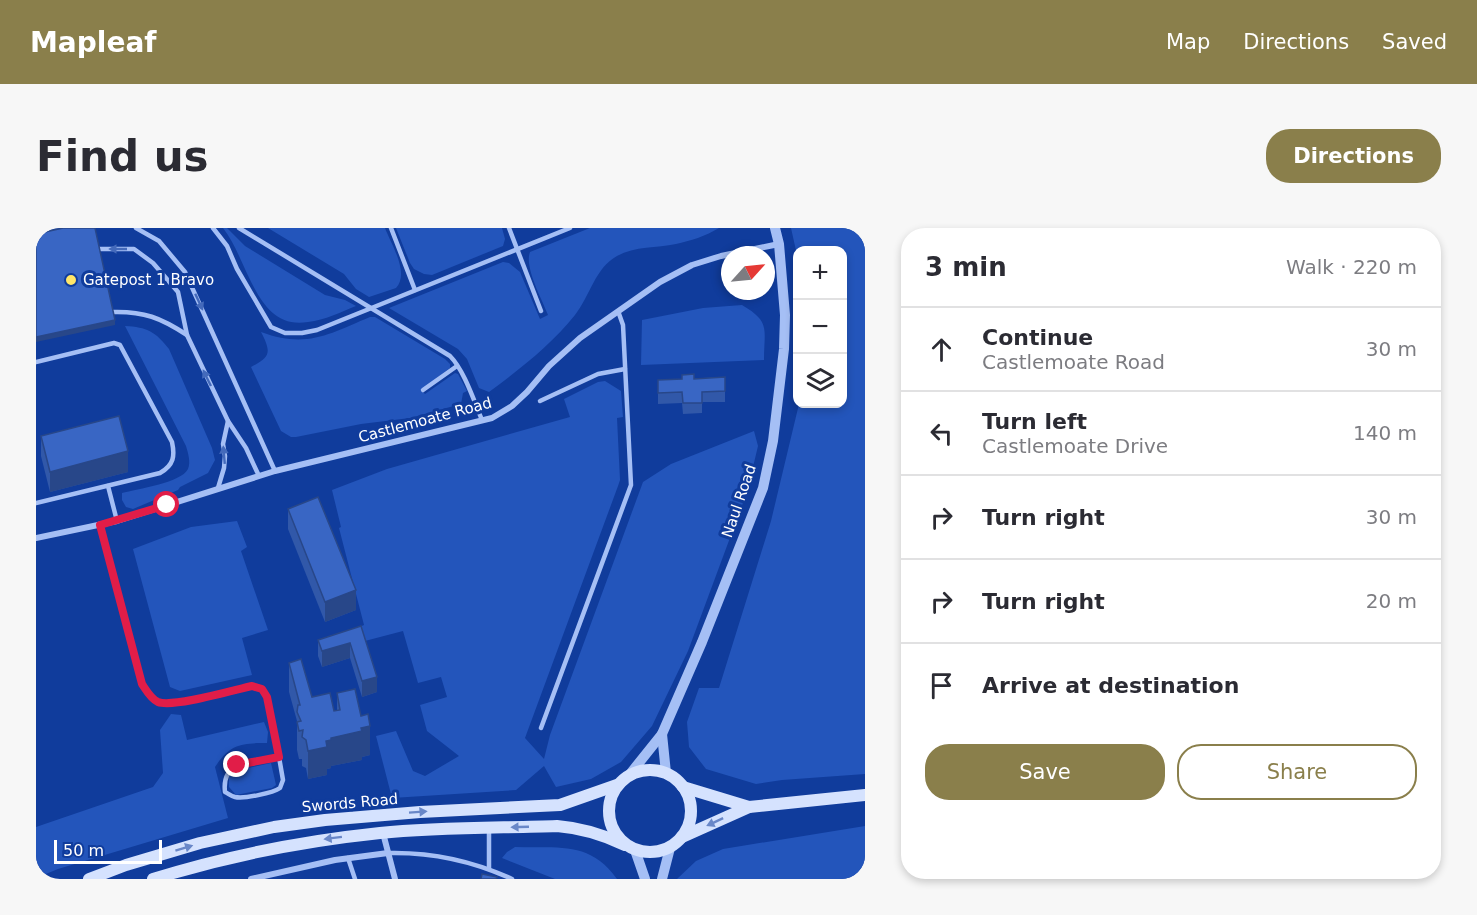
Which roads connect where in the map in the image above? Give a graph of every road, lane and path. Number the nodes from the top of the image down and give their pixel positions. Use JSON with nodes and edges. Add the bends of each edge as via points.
{"nodes":[{"id":1,"x":136,"y":228,"type":"edge"},
{"id":2,"x":213,"y":228,"type":"edge"},
{"id":3,"x":239,"y":228,"type":"edge"},
{"id":4,"x":391,"y":228,"type":"edge"},
{"id":5,"x":508,"y":228,"type":"edge"},
{"id":6,"x":570,"y":228,"type":"edge"},
{"id":7,"x":775,"y":228,"type":"edge"},
{"id":8,"x":778,"y":244,"type":"junction"},
{"id":9,"x":98,"y":249,"type":"edge"},
{"id":10,"x":517,"y":249,"type":"junction"},
{"id":11,"x":415,"y":290,"type":"junction"},
{"id":12,"x":369,"y":308,"type":"junction"},
{"id":13,"x":541,"y":310,"type":"dead end"},
{"id":14,"x":618,"y":311,"type":"junction"},
{"id":15,"x":112,"y":312,"type":"edge"},
{"id":16,"x":187,"y":335,"type":"junction"},
{"id":17,"x":36,"y":362,"type":"edge"},
{"id":18,"x":457,"y":366,"type":"junction"},
{"id":19,"x":625,"y":369,"type":"junction"},
{"id":20,"x":423,"y":390,"type":"dead end"},
{"id":21,"x":540,"y":401,"type":"dead end"},
{"id":22,"x":482,"y":420,"type":"junction"},
{"id":23,"x":228,"y":421,"type":"junction"},
{"id":24,"x":275,"y":471,"type":"junction"},
{"id":25,"x":259,"y":476,"type":"junction"},
{"id":26,"x":108,"y":486,"type":"junction"},
{"id":27,"x":218,"y":488,"type":"junction"},
{"id":28,"x":36,"y":503,"type":"edge"},
{"id":29,"x":117,"y":521,"type":"junction"},
{"id":30,"x":100,"y":525,"type":"junction"},
{"id":31,"x":36,"y":538,"type":"edge"},
{"id":32,"x":262,"y":689,"type":"joint"},
{"id":33,"x":541,"y":729,"type":"dead end"},
{"id":34,"x":662,"y":735,"type":"junction"},
{"id":35,"x":279,"y":757,"type":"junction"},
{"id":36,"x":666,"y":773,"type":"junction"},
{"id":37,"x":630,"y":774,"type":"junction"},
{"id":38,"x":618,"y":785,"type":"junction"},
{"id":39,"x":683,"y":787,"type":"junction"},
{"id":40,"x":865,"y":795,"type":"edge"},
{"id":41,"x":749,"y":807,"type":"junction"},
{"id":42,"x":489,"y":829,"type":"junction"},
{"id":43,"x":383,"y":833,"type":"junction"},
{"id":44,"x":682,"y":837,"type":"junction"},
{"id":45,"x":630,"y":848,"type":"junction"},
{"id":46,"x":670,"y":848,"type":"junction"},
{"id":47,"x":388,"y":853,"type":"junction"},
{"id":48,"x":348,"y":858,"type":"junction"},
{"id":49,"x":489,"y":869,"type":"junction"},
{"id":50,"x":89,"y":879,"type":"edge"},
{"id":51,"x":153,"y":879,"type":"edge"},
{"id":52,"x":251,"y":879,"type":"edge"},
{"id":53,"x":355,"y":879,"type":"edge"},
{"id":54,"x":395,"y":879,"type":"edge"},
{"id":55,"x":512,"y":879,"type":"edge"},
{"id":56,"x":645,"y":879,"type":"edge"},
{"id":57,"x":662,"y":879,"type":"edge"}],
"edges":[{"from":1,"to":24,"type":"lane","one_way":true,"via":[[159,241],[185,272]]},
{"from":2,"to":12,"type":"lane","via":[[271,327],[285,333],[302,333]]},
{"from":3,"to":12,"type":"lane"},
{"from":4,"to":11,"type":"lane"},
{"from":5,"to":10,"type":"lane"},
{"from":6,"to":10,"type":"lane"},
{"from":7,"to":8,"type":"street","name":"Naul Road"},
{"from":8,"to":14,"type":"street","name":"Castlemoate Road","via":[[692,265]]},
{"from":8,"to":34,"type":"street","name":"Naul Road","via":[[784,349],[763,488]]},
{"from":16,"to":9,"type":"lane","one_way":true,"via":[[178,292],[153,263],[134,249]]},
{"from":10,"to":11,"type":"lane"},
{"from":10,"to":13,"type":"lane"},
{"from":11,"to":12,"type":"lane"},
{"from":12,"to":18,"type":"lane","via":[[450,356]]},
{"from":14,"to":19,"type":"lane","via":[[623,325]]},
{"from":14,"to":22,"type":"street","name":"Castlemoate Road","via":[[580,338],[512,406]]},
{"from":15,"to":16,"type":"lane","via":[[135,311],[165,320]]},
{"from":23,"to":16,"type":"lane","one_way":true},
{"from":17,"to":26,"type":"lane","via":[[114,343],[123,349],[172,442],[174,453],[173,461],[160,473]]},
{"from":18,"to":20,"type":"lane"},
{"from":18,"to":22,"type":"lane"},
{"from":19,"to":21,"type":"lane","via":[[598,374]]},
{"from":19,"to":33,"type":"lane","via":[[631,485]]},
{"from":22,"to":24,"type":"street","name":"Castlemoate Road"},
{"from":23,"to":25,"type":"lane"},
{"from":27,"to":23,"type":"lane","one_way":true},
{"from":24,"to":25,"type":"street","name":"Castlemoate Road"},
{"from":25,"to":27,"type":"street","name":"Castlemoate Road"},
{"from":26,"to":28,"type":"lane"},
{"from":26,"to":29,"type":"lane"},
{"from":27,"to":29,"type":"street","name":"Castlemoate Road"},
{"from":29,"to":30,"type":"street","name":"Castlemoate Road"},
{"from":30,"to":31,"type":"street","name":"Castlemoate Road"},
{"from":30,"to":32,"type":"street","via":[[142,684],[149,695],[158,702],[173,703],[252,686]]},
{"from":32,"to":35,"type":"lane"},
{"from":34,"to":36,"type":"street","name":"Naul Road"},
{"from":34,"to":37,"type":"street","name":"Naul Road"},
{"from":35,"to":35,"type":"lane","via":[[229,770],[224,780],[225,792],[235,797],[275,792],[283,780]]},
{"from":36,"to":37,"type":"main road","via":[[653,770]]},
{"from":36,"to":39,"type":"main road"},
{"from":37,"to":38,"type":"main road"},
{"from":38,"to":45,"type":"main road","via":[[608,813],[612,828]]},
{"from":50,"to":38,"type":"main road","name":"Swords Road","one_way":true,"via":[[200,843],[274,827],[411,813],[560,805]]},
{"from":39,"to":41,"type":"main road"},
{"from":39,"to":44,"type":"main road","via":[[691,811]]},
{"from":40,"to":41,"type":"main road"},
{"from":41,"to":44,"type":"main road","one_way":true},
{"from":42,"to":43,"type":"main road"},
{"from":45,"to":42,"type":"main road","one_way":true,"via":[[579,828]]},
{"from":42,"to":49,"type":"lane"},
{"from":43,"to":47,"type":"street"},
{"from":43,"to":51,"type":"main road","one_way":true,"via":[[284,846]]},
{"from":44,"to":46,"type":"main road"},
{"from":45,"to":46,"type":"main road","via":[[649,853]]},
{"from":45,"to":56,"type":"street"},
{"from":46,"to":57,"type":"street"},
{"from":47,"to":48,"type":"street"},
{"from":47,"to":49,"type":"lane","via":[[424,854]]},
{"from":47,"to":54,"type":"street"},
{"from":48,"to":52,"type":"street"},
{"from":48,"to":53,"type":"lane"},
{"from":49,"to":55,"type":"lane"}]}
